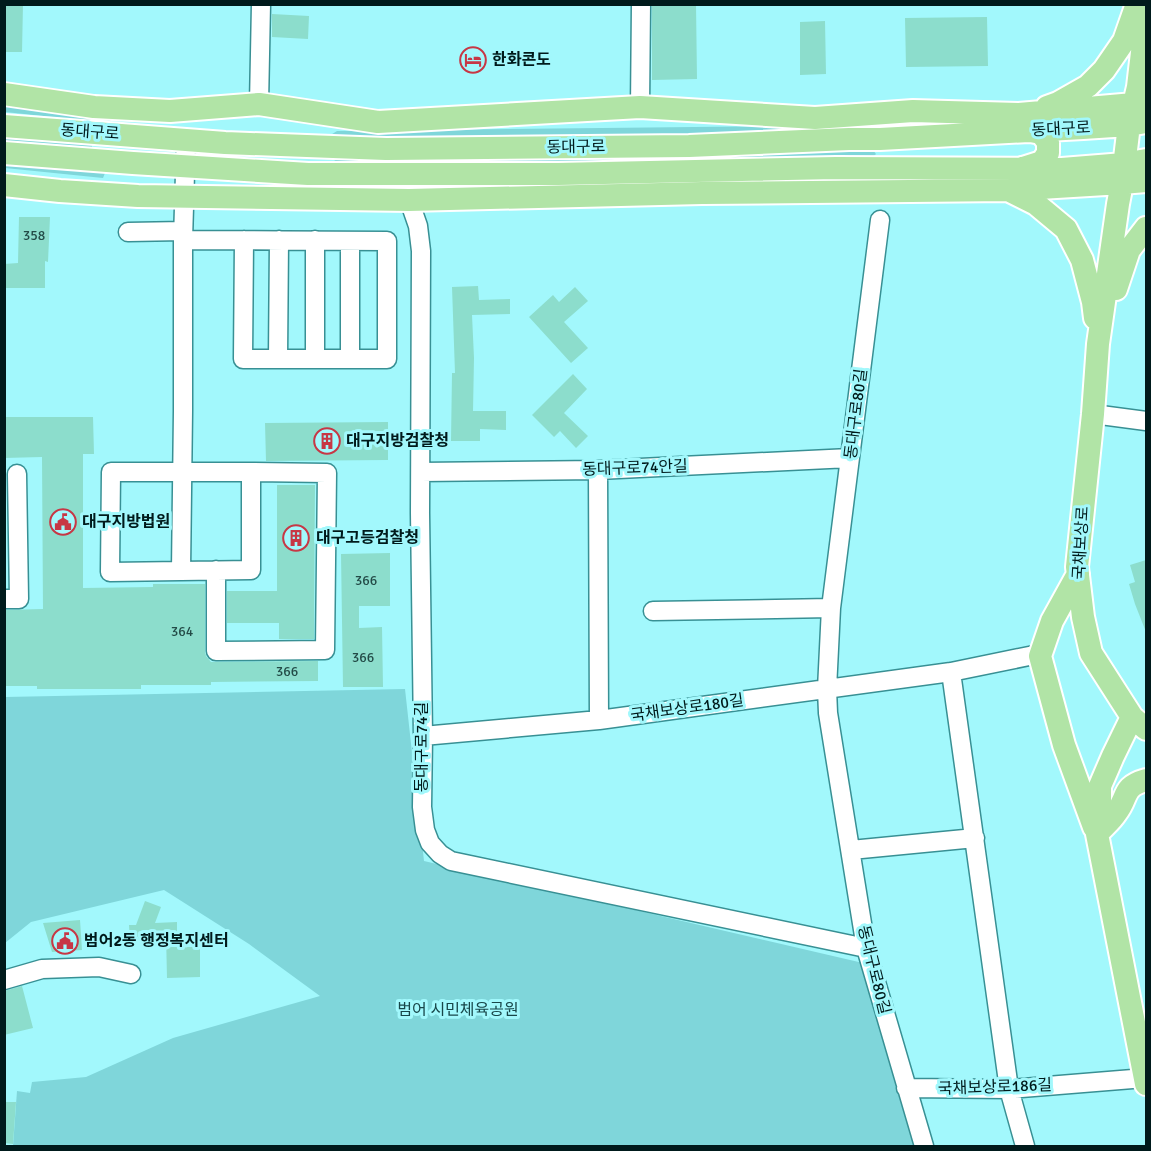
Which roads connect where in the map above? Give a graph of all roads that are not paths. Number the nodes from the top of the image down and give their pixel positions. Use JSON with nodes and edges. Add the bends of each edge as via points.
{"nodes":[{"id":1,"x":261,"y":4,"type":"edge"},
{"id":2,"x":641,"y":4,"type":"edge"},
{"id":3,"x":1137,"y":4,"type":"edge"},
{"id":4,"x":1146,"y":18,"type":"edge"},
{"id":5,"x":4,"y":94,"type":"edge"},
{"id":6,"x":259,"y":104,"type":"junction"},
{"id":7,"x":640,"y":107,"type":"junction"},
{"id":8,"x":1139,"y":113,"type":"edge"},
{"id":9,"x":1024,"y":122,"type":"junction"},
{"id":10,"x":4,"y":126,"type":"edge"},
{"id":11,"x":110,"y":133,"type":"junction"},
{"id":12,"x":186,"y":140,"type":"junction"},
{"id":13,"x":4,"y":153,"type":"edge"},
{"id":14,"x":1146,"y":160,"type":"edge"},
{"id":15,"x":105,"y":161,"type":"junction"},
{"id":16,"x":185,"y":166,"type":"junction"},
{"id":17,"x":1123,"y":174,"type":"junction"},
{"id":18,"x":1012,"y":180,"type":"junction"},
{"id":19,"x":1146,"y":181,"type":"edge"},
{"id":20,"x":4,"y":184,"type":"edge"},
{"id":21,"x":184,"y":197,"type":"junction"},
{"id":22,"x":409,"y":200,"type":"junction"},
{"id":23,"x":880,"y":220,"type":"dead end"},
{"id":24,"x":1146,"y":228,"type":"edge"},
{"id":25,"x":128,"y":232,"type":"dead end"},
{"id":26,"x":183,"y":236,"type":"junction"},
{"id":27,"x":244,"y":240,"type":"junction"},
{"id":28,"x":279,"y":240,"type":"junction"},
{"id":29,"x":315,"y":240,"type":"junction"},
{"id":30,"x":350,"y":241,"type":"junction"},
{"id":31,"x":1098,"y":344,"type":"junction"},
{"id":32,"x":278,"y":359,"type":"junction"},
{"id":33,"x":315,"y":359,"type":"junction"},
{"id":34,"x":350,"y":359,"type":"junction"},
{"id":35,"x":1093,"y":414,"type":"junction"},
{"id":36,"x":1146,"y":421,"type":"edge"},
{"id":37,"x":850,"y":458,"type":"junction"},
{"id":38,"x":598,"y":470,"type":"junction"},
{"id":39,"x":182,"y":472,"type":"junction"},
{"id":40,"x":251,"y":472,"type":"junction"},
{"id":41,"x":421,"y":472,"type":"junction"},
{"id":42,"x":17,"y":474,"type":"dead end"},
{"id":43,"x":216,"y":570,"type":"junction"},
{"id":44,"x":181,"y":571,"type":"junction"},
{"id":45,"x":1078,"y":574,"type":"junction"},
{"id":46,"x":4,"y":599,"type":"edge"},
{"id":47,"x":831,"y":608,"type":"junction"},
{"id":48,"x":653,"y":610,"type":"dead end"},
{"id":49,"x":1040,"y":656,"type":"junction"},
{"id":50,"x":951,"y":672,"type":"junction"},
{"id":51,"x":827,"y":689,"type":"junction"},
{"id":52,"x":599,"y":720,"type":"junction"},
{"id":53,"x":1139,"y":723,"type":"edge"},
{"id":54,"x":423,"y":736,"type":"junction"},
{"id":55,"x":1146,"y":780,"type":"edge"},
{"id":56,"x":1097,"y":834,"type":"junction"},
{"id":57,"x":975,"y":838,"type":"junction"},
{"id":58,"x":851,"y":850,"type":"junction"},
{"id":59,"x":866,"y":948,"type":"junction"},
{"id":60,"x":131,"y":974,"type":"dead end"},
{"id":61,"x":4,"y":980,"type":"edge"},
{"id":62,"x":1146,"y":1081,"type":"edge"},
{"id":63,"x":906,"y":1088,"type":"junction"},
{"id":64,"x":1009,"y":1089,"type":"junction"},
{"id":65,"x":924,"y":1146,"type":"edge"},
{"id":66,"x":1025,"y":1146,"type":"edge"}],
"edges":[{"from":1,"to":6,"type":"street"},
{"from":2,"to":7,"type":"street"},
{"from":3,"to":9,"type":"main road","via":[[1124,41],[1104,70],[1088,86],[1039,110]]},
{"from":4,"to":8,"type":"main road","name":"국채보상로"},
{"from":5,"to":6,"type":"main road","name":"동대구로","via":[[94,107],[170,111]]},
{"from":6,"to":7,"type":"main road","name":"동대구로","via":[[378,123]]},
{"from":7,"to":9,"type":"main road","name":"동대구로","via":[[815,118],[913,111]]},
{"from":8,"to":9,"type":"main road","name":"동대구로"},
{"from":8,"to":17,"type":"main road","name":"국채보상로"},
{"from":9,"to":12,"type":"main road","name":"동대구로","via":[[880,139],[689,146],[386,149]]},
{"from":9,"to":18,"type":"main road","via":[[1048,142],[1048,153],[1042,162]]},
{"from":10,"to":11,"type":"main road","name":"동대구로"},
{"from":11,"to":12,"type":"main road","name":"동대구로"},
{"from":11,"to":15,"type":"main road","via":[[123,139],[126,151],[118,160]]},
{"from":12,"to":16,"type":"street"},
{"from":13,"to":15,"type":"main road","name":"동대구로"},
{"from":14,"to":17,"type":"main road","name":"동대구로"},
{"from":15,"to":16,"type":"main road","name":"동대구로"},
{"from":16,"to":18,"type":"main road","name":"동대구로","via":[[308,174],[836,168]]},
{"from":16,"to":21,"type":"street"},
{"from":17,"to":18,"type":"main road","name":"동대구로"},
{"from":17,"to":19,"type":"main road"},
{"from":17,"to":31,"type":"main road","name":"국채보상로"},
{"from":18,"to":22,"type":"main road","name":"동대구로","via":[[691,194]]},
{"from":18,"to":31,"type":"main road","via":[[1066,229],[1082,260]]},
{"from":20,"to":21,"type":"main road","name":"동대구로"},
{"from":21,"to":22,"type":"main road","name":"동대구로"},
{"from":21,"to":26,"type":"street"},
{"from":22,"to":41,"type":"street","name":"동대구로74길","via":[[421,251]]},
{"from":23,"to":37,"type":"street","name":"동대구로80길"},
{"from":24,"to":31,"type":"main road","via":[[1129,250]]},
{"from":25,"to":26,"type":"street"},
{"from":26,"to":27,"type":"street"},
{"from":26,"to":39,"type":"street"},
{"from":27,"to":28,"type":"street"},
{"from":27,"to":32,"type":"street","via":[[243,359]]},
{"from":28,"to":29,"type":"street"},
{"from":28,"to":32,"type":"street"},
{"from":29,"to":30,"type":"street"},
{"from":29,"to":33,"type":"street"},
{"from":30,"to":34,"type":"street"},
{"from":30,"to":34,"type":"street","via":[[387,241],[387,360]]},
{"from":31,"to":35,"type":"main road","name":"국채보상로"},
{"from":32,"to":33,"type":"street"},
{"from":33,"to":34,"type":"street"},
{"from":35,"to":36,"type":"street"},
{"from":35,"to":45,"type":"main road","name":"국채보상로"},
{"from":37,"to":38,"type":"street","name":"동대구로74안길"},
{"from":37,"to":47,"type":"street","name":"동대구로80길"},
{"from":38,"to":41,"type":"street","name":"동대구로74안길"},
{"from":38,"to":52,"type":"street"},
{"from":39,"to":40,"type":"street"},
{"from":39,"to":44,"type":"street"},
{"from":39,"to":44,"type":"street","via":[[111,472],[110,572]]},
{"from":40,"to":43,"type":"street","via":[[251,570]]},
{"from":40,"to":43,"type":"street","via":[[327,473],[325,650],[216,651]]},
{"from":41,"to":54,"type":"street","name":"동대구로74길"},
{"from":42,"to":46,"type":"street","via":[[20,599]]},
{"from":43,"to":44,"type":"street"},
{"from":45,"to":49,"type":"main road","via":[[1052,621]]},
{"from":45,"to":53,"type":"main road","name":"국채보상로","via":[[1091,653]]},
{"from":47,"to":48,"type":"street"},
{"from":47,"to":51,"type":"street","name":"동대구로80길"},
{"from":49,"to":50,"type":"street","name":"국채보상로180길"},
{"from":49,"to":56,"type":"main road","via":[[1064,744]]},
{"from":50,"to":51,"type":"street","name":"국채보상로180길"},
{"from":50,"to":57,"type":"street"},
{"from":51,"to":52,"type":"street","name":"국채보상로180길"},
{"from":51,"to":58,"type":"street","name":"동대구로80길"},
{"from":52,"to":54,"type":"street","name":"국채보상로180길"},
{"from":53,"to":56,"type":"main road","name":"국채보상로","via":[[1113,756],[1100,786]]},
{"from":54,"to":59,"type":"street","name":"동대구로74길","via":[[425,830],[430,843],[451,861]]},
{"from":55,"to":56,"type":"main road","via":[[1128,789],[1118,811]]},
{"from":56,"to":62,"type":"main road","name":"국채보상로"},
{"from":57,"to":58,"type":"street"},
{"from":57,"to":64,"type":"street"},
{"from":58,"to":59,"type":"street","name":"동대구로80길"},
{"from":59,"to":63,"type":"street","name":"동대구로80길"},
{"from":60,"to":61,"type":"street","via":[[99,967],[42,969]]},
{"from":62,"to":64,"type":"street","name":"국채보상로186길"},
{"from":63,"to":64,"type":"street","name":"국채보상로186길"},
{"from":63,"to":65,"type":"street"},
{"from":64,"to":66,"type":"street"}]}
